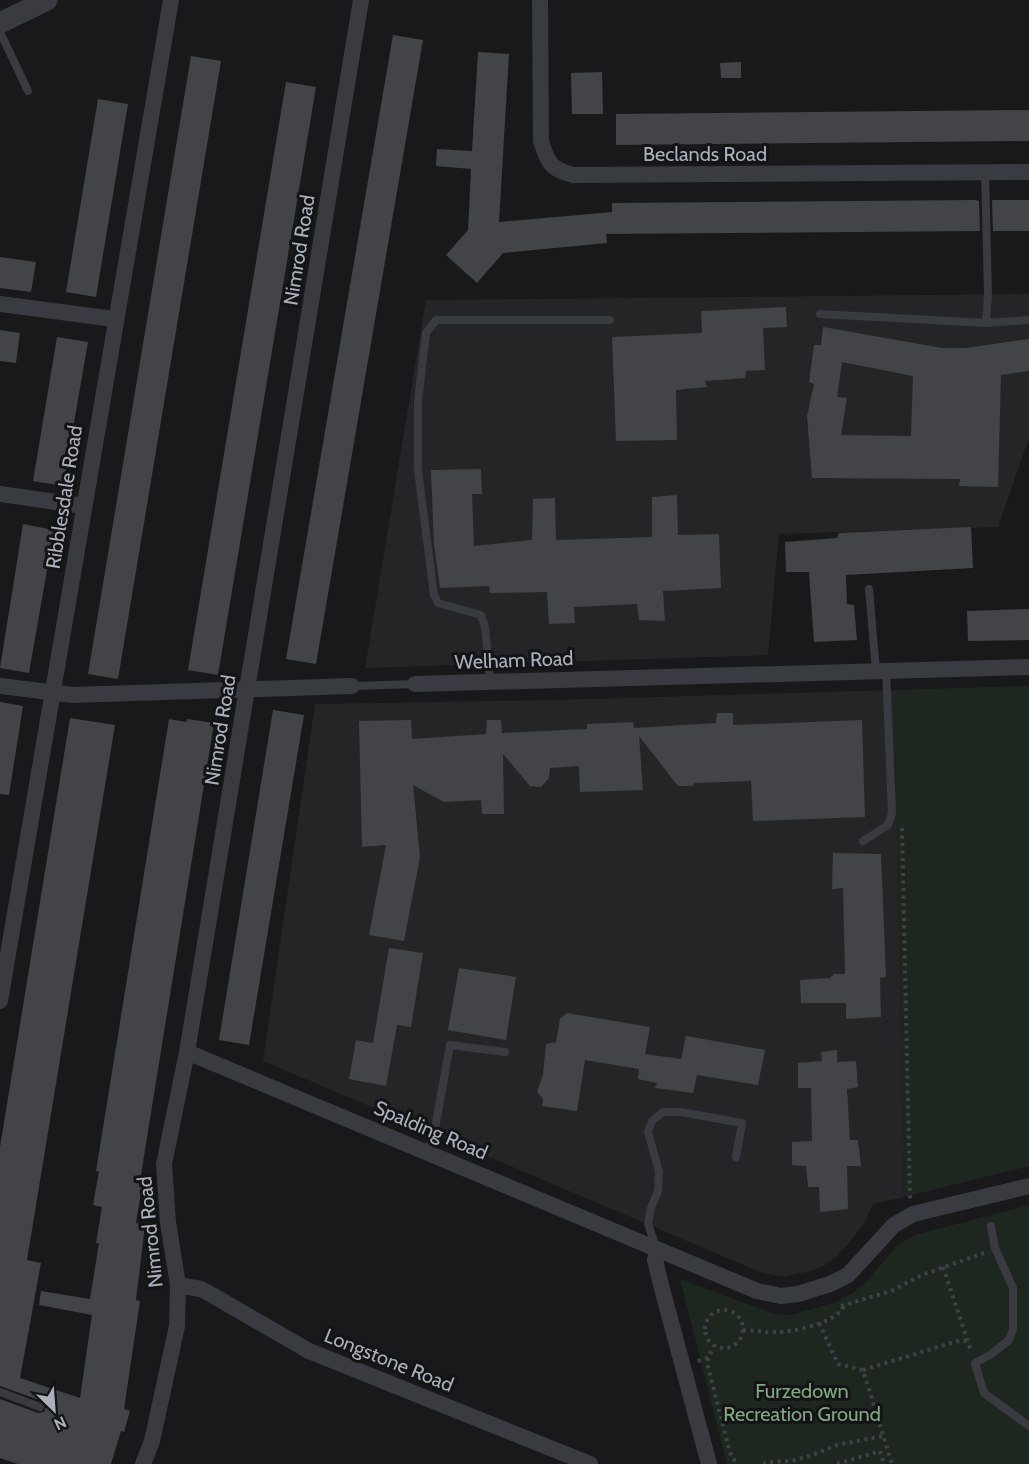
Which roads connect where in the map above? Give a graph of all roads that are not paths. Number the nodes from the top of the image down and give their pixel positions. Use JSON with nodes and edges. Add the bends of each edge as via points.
{"nodes":[{"id":1,"x":47,"y":0,"type":"edge"},
{"id":2,"x":171,"y":0,"type":"edge"},
{"id":3,"x":361,"y":0,"type":"edge"},
{"id":4,"x":540,"y":0,"type":"edge"},
{"id":5,"x":0,"y":23,"type":"edge"},
{"id":6,"x":0,"y":32,"type":"edge"},
{"id":7,"x":28,"y":91,"type":"dead end"},
{"id":8,"x":985,"y":172,"type":"junction"},
{"id":9,"x":1029,"y":172,"type":"edge"},
{"id":10,"x":0,"y":304,"type":"edge"},
{"id":11,"x":820,"y":314,"type":"dead end"},
{"id":12,"x":114,"y":319,"type":"junction"},
{"id":13,"x":610,"y":320,"type":"dead end"},
{"id":14,"x":1029,"y":320,"type":"edge"},
{"id":15,"x":986,"y":323,"type":"junction"},
{"id":16,"x":0,"y":494,"type":"edge"},
{"id":17,"x":84,"y":506,"type":"junction"},
{"id":18,"x":869,"y":589,"type":"dead end"},
{"id":19,"x":1029,"y":667,"type":"edge"},
{"id":20,"x":881,"y":670,"type":"junction"},
{"id":21,"x":490,"y":681,"type":"junction"},
{"id":22,"x":415,"y":684,"type":"joint"},
{"id":23,"x":0,"y":686,"type":"edge"},
{"id":24,"x":352,"y":686,"type":"joint"},
{"id":25,"x":248,"y":690,"type":"junction"},
{"id":26,"x":54,"y":694,"type":"junction"},
{"id":27,"x":863,"y":841,"type":"dead end"},
{"id":28,"x":0,"y":1001,"type":"edge"},
{"id":29,"x":187,"y":1052,"type":"junction"},
{"id":30,"x":505,"y":1052,"type":"dead end"},
{"id":31,"x":428,"y":1151,"type":"junction"},
{"id":32,"x":736,"y":1157,"type":"dead end"},
{"id":33,"x":1029,"y":1186,"type":"edge"},
{"id":34,"x":991,"y":1227,"type":"dead end"},
{"id":35,"x":657,"y":1250,"type":"junction"},
{"id":36,"x":178,"y":1285,"type":"junction"},
{"id":37,"x":0,"y":1392,"type":"edge"},
{"id":38,"x":40,"y":1407,"type":"dead end"},
{"id":39,"x":1029,"y":1426,"type":"edge"},
{"id":40,"x":143,"y":1464,"type":"edge"},
{"id":41,"x":590,"y":1464,"type":"edge"},
{"id":42,"x":709,"y":1464,"type":"edge"}],
"edges":[{"from":1,"to":5,"type":"street"},
{"from":2,"to":12,"type":"street","name":"Ribblesdale Road"},
{"from":3,"to":25,"type":"street","name":"Nimrod Road"},
{"from":4,"to":8,"type":"street","name":"Beclands Road","via":[[541,141],[546,158],[558,171],[573,175]]},
{"from":6,"to":7,"type":"lane"},
{"from":8,"to":9,"type":"street","name":"Beclands Road"},
{"from":8,"to":15,"type":"lane"},
{"from":10,"to":12,"type":"street"},
{"from":11,"to":15,"type":"lane"},
{"from":12,"to":17,"type":"street","name":"Ribblesdale Road"},
{"from":13,"to":21,"type":"lane","via":[[436,320],[426,333],[418,401],[418,470],[434,596],[438,603],[480,615],[485,627]]},
{"from":14,"to":15,"type":"lane"},
{"from":16,"to":17,"type":"street"},
{"from":17,"to":26,"type":"street","name":"Ribblesdale Road"},
{"from":18,"to":20,"type":"lane"},
{"from":19,"to":20,"type":"street","name":"Welham Road"},
{"from":20,"to":21,"type":"street","name":"Welham Road"},
{"from":20,"to":27,"type":"lane","via":[[892,813],[888,825]]},
{"from":21,"to":22,"type":"street","name":"Welham Road"},
{"from":22,"to":24,"type":"lane","name":"Welham Road"},
{"from":23,"to":26,"type":"street","name":"Welham Road"},
{"from":24,"to":25,"type":"street","name":"Welham Road"},
{"from":25,"to":26,"type":"street","name":"Welham Road"},
{"from":25,"to":29,"type":"street","name":"Nimrod Road"},
{"from":26,"to":28,"type":"street","name":"Ribblesdale Road"},
{"from":29,"to":31,"type":"street","name":"Spalding Road"},
{"from":29,"to":36,"type":"street","name":"Nimrod Road","via":[[164,1164]]},
{"from":30,"to":31,"type":"lane","via":[[450,1045]]},
{"from":31,"to":35,"type":"street","name":"Spalding Road"},
{"from":32,"to":35,"type":"lane","via":[[742,1123],[681,1112],[663,1112],[652,1121],[648,1132],[659,1172],[648,1224]]},
{"from":33,"to":35,"type":"street","name":"Spalding Road","via":[[913,1214],[894,1225],[848,1275],[798,1294],[781,1296],[758,1291]]},
{"from":34,"to":39,"type":"lane","via":[[995,1248],[1013,1288],[1012,1329],[1009,1340],[975,1363],[984,1393]]},
{"from":35,"to":42,"type":"street","via":[[659,1277]]},
{"from":36,"to":40,"type":"street","name":"Nimrod Road","via":[[177,1326],[152,1441]]},
{"from":36,"to":41,"type":"street","name":"Longstone Road","via":[[212,1294],[309,1351]]},
{"from":37,"to":38,"type":"lane"}]}
